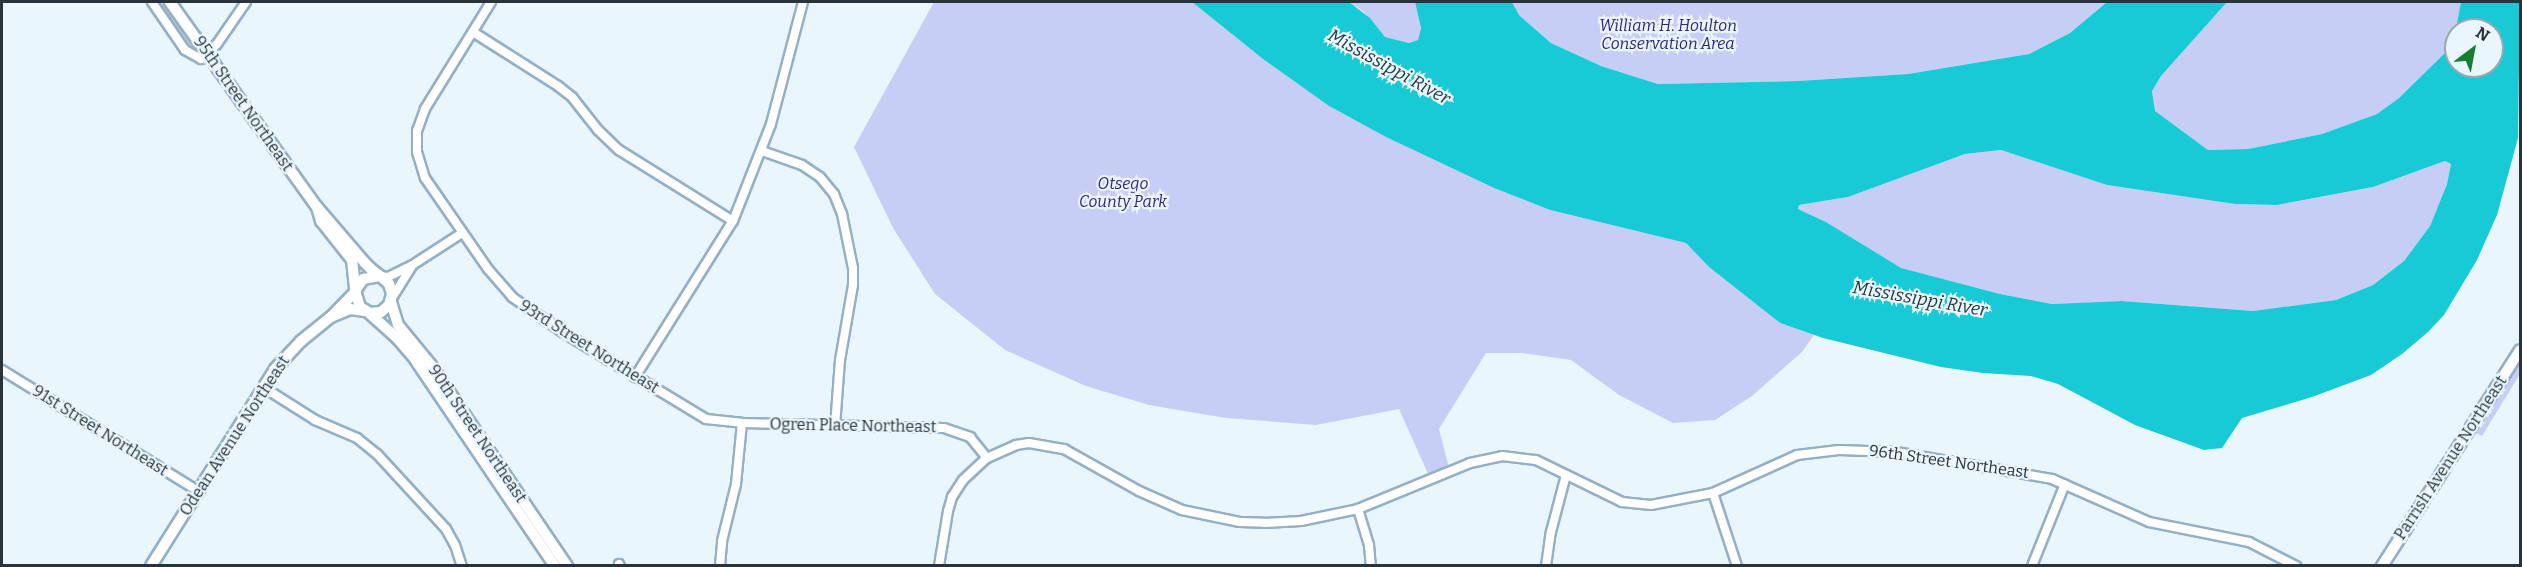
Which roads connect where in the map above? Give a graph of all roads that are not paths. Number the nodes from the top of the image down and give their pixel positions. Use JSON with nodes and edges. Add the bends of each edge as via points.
{"nodes":[{"id":1,"x":152,"y":2,"type":"edge"},
{"id":2,"x":170,"y":2,"type":"edge"},
{"id":3,"x":246,"y":2,"type":"edge"},
{"id":4,"x":491,"y":2,"type":"edge"},
{"id":5,"x":803,"y":2,"type":"edge"},
{"id":6,"x":472,"y":32,"type":"junction"},
{"id":7,"x":208,"y":54,"type":"junction"},
{"id":8,"x":762,"y":152,"type":"junction"},
{"id":9,"x":317,"y":207,"type":"junction"},
{"id":10,"x":733,"y":221,"type":"junction"},
{"id":11,"x":462,"y":233,"type":"junction"},
{"id":12,"x":411,"y":266,"type":"junction"},
{"id":13,"x":380,"y":276,"type":"junction"},
{"id":14,"x":355,"y":291,"type":"junction"},
{"id":15,"x":391,"y":301,"type":"junction"},
{"id":16,"x":366,"y":311,"type":"junction"},
{"id":17,"x":331,"y":317,"type":"junction"},
{"id":18,"x":2520,"y":350,"type":"edge"},
{"id":19,"x":2,"y":370,"type":"edge"},
{"id":20,"x":636,"y":377,"type":"junction"},
{"id":21,"x":263,"y":387,"type":"junction"},
{"id":22,"x":742,"y":423,"type":"junction"},
{"id":23,"x":835,"y":426,"type":"junction"},
{"id":24,"x":987,"y":458,"type":"junction"},
{"id":25,"x":1566,"y":475,"type":"junction"},
{"id":26,"x":2065,"y":484,"type":"junction"},
{"id":27,"x":198,"y":491,"type":"junction"},
{"id":28,"x":1713,"y":493,"type":"junction"},
{"id":29,"x":1358,"y":509,"type":"junction"},
{"id":30,"x":152,"y":566,"type":"edge"},
{"id":31,"x":462,"y":566,"type":"edge"},
{"id":32,"x":555,"y":566,"type":"edge"},
{"id":33,"x":567,"y":566,"type":"edge"},
{"id":34,"x":720,"y":566,"type":"edge"},
{"id":35,"x":939,"y":566,"type":"edge"},
{"id":36,"x":1371,"y":566,"type":"edge"},
{"id":37,"x":1546,"y":566,"type":"edge"},
{"id":38,"x":1737,"y":566,"type":"edge"},
{"id":39,"x":2032,"y":566,"type":"edge"},
{"id":40,"x":2296,"y":566,"type":"edge"},
{"id":41,"x":2382,"y":566,"type":"edge"}],
"edges":[{"from":1,"to":7,"type":"street","via":[[185,50],[201,59]]},
{"from":2,"to":7,"type":"main road","name":"95th Street Northeast"},
{"from":3,"to":7,"type":"street"},
{"from":4,"to":6,"type":"street"},
{"from":5,"to":8,"type":"street"},
{"from":6,"to":10,"type":"street","via":[[572,97],[619,150]]},
{"from":6,"to":11,"type":"street","via":[[425,109],[416,142],[425,178]]},
{"from":7,"to":9,"type":"main road","name":"95th Street Northeast"},
{"from":8,"to":10,"type":"street"},
{"from":8,"to":23,"type":"street","via":[[810,170],[827,184],[842,213],[853,268]]},
{"from":9,"to":13,"type":"main road"},
{"from":9,"to":14,"type":"main road","via":[[321,221],[352,260]]},
{"from":10,"to":20,"type":"street"},
{"from":11,"to":12,"type":"street"},
{"from":11,"to":20,"type":"street","name":"93rd Street Northeast","via":[[512,297]]},
{"from":12,"to":13,"type":"street"},
{"from":12,"to":15,"type":"street"},
{"from":13,"to":14,"type":"main road","via":[[363,279]]},
{"from":13,"to":15,"type":"main road","via":[[391,289]]},
{"from":14,"to":16,"type":"main road","via":[[357,301]]},
{"from":14,"to":17,"type":"main road","name":"Odean Avenue Northeast"},
{"from":15,"to":16,"type":"main road","via":[[381,312]]},
{"from":15,"to":33,"type":"main road","name":"90th Street Northeast","via":[[398,325],[431,365]]},
{"from":16,"to":17,"type":"main road","name":"Odean Avenue Northeast","via":[[350,309]]},
{"from":16,"to":32,"type":"main road","name":"90th Street Northeast","via":[[412,355]]},
{"from":17,"to":21,"type":"main road","name":"Odean Avenue Northeast","via":[[292,350]]},
{"from":18,"to":41,"type":"main road","name":"Parrish Avenue Northeast"},
{"from":19,"to":27,"type":"street","name":"91st Street Northeast"},
{"from":20,"to":22,"type":"street","name":"93rd Street Northeast","via":[[700,416]]},
{"from":21,"to":27,"type":"main road","name":"Odean Avenue Northeast"},
{"from":21,"to":31,"type":"street","via":[[315,420],[357,438],[377,454],[446,529]]},
{"from":22,"to":23,"type":"street","name":"Ogren Place Northeast"},
{"from":22,"to":34,"type":"street","via":[[736,484]]},
{"from":23,"to":24,"type":"street","name":"Ogren Place Northeast","via":[[955,430],[976,442]]},
{"from":24,"to":29,"type":"street","name":"96th Street Northeast","via":[[1016,445],[1049,445],[1078,455],[1168,505],[1240,522],[1301,521]]},
{"from":24,"to":35,"type":"street","name":"96th Street Northeast","via":[[967,474],[952,497]]},
{"from":25,"to":28,"type":"street","name":"96th Street Northeast","via":[[1622,502],[1641,505]]},
{"from":25,"to":29,"type":"street","name":"96th Street Northeast","via":[[1526,458],[1484,458]]},
{"from":25,"to":37,"type":"street"},
{"from":26,"to":28,"type":"street","name":"96th Street Northeast","via":[[2024,472],[1896,452],[1846,449],[1797,455]]},
{"from":26,"to":39,"type":"street"},
{"from":26,"to":40,"type":"street","name":"96th Street Northeast","via":[[2149,522],[2249,542]]},
{"from":27,"to":30,"type":"main road","name":"Odean Avenue Northeast"},
{"from":28,"to":38,"type":"street"},
{"from":29,"to":36,"type":"street"}]}
